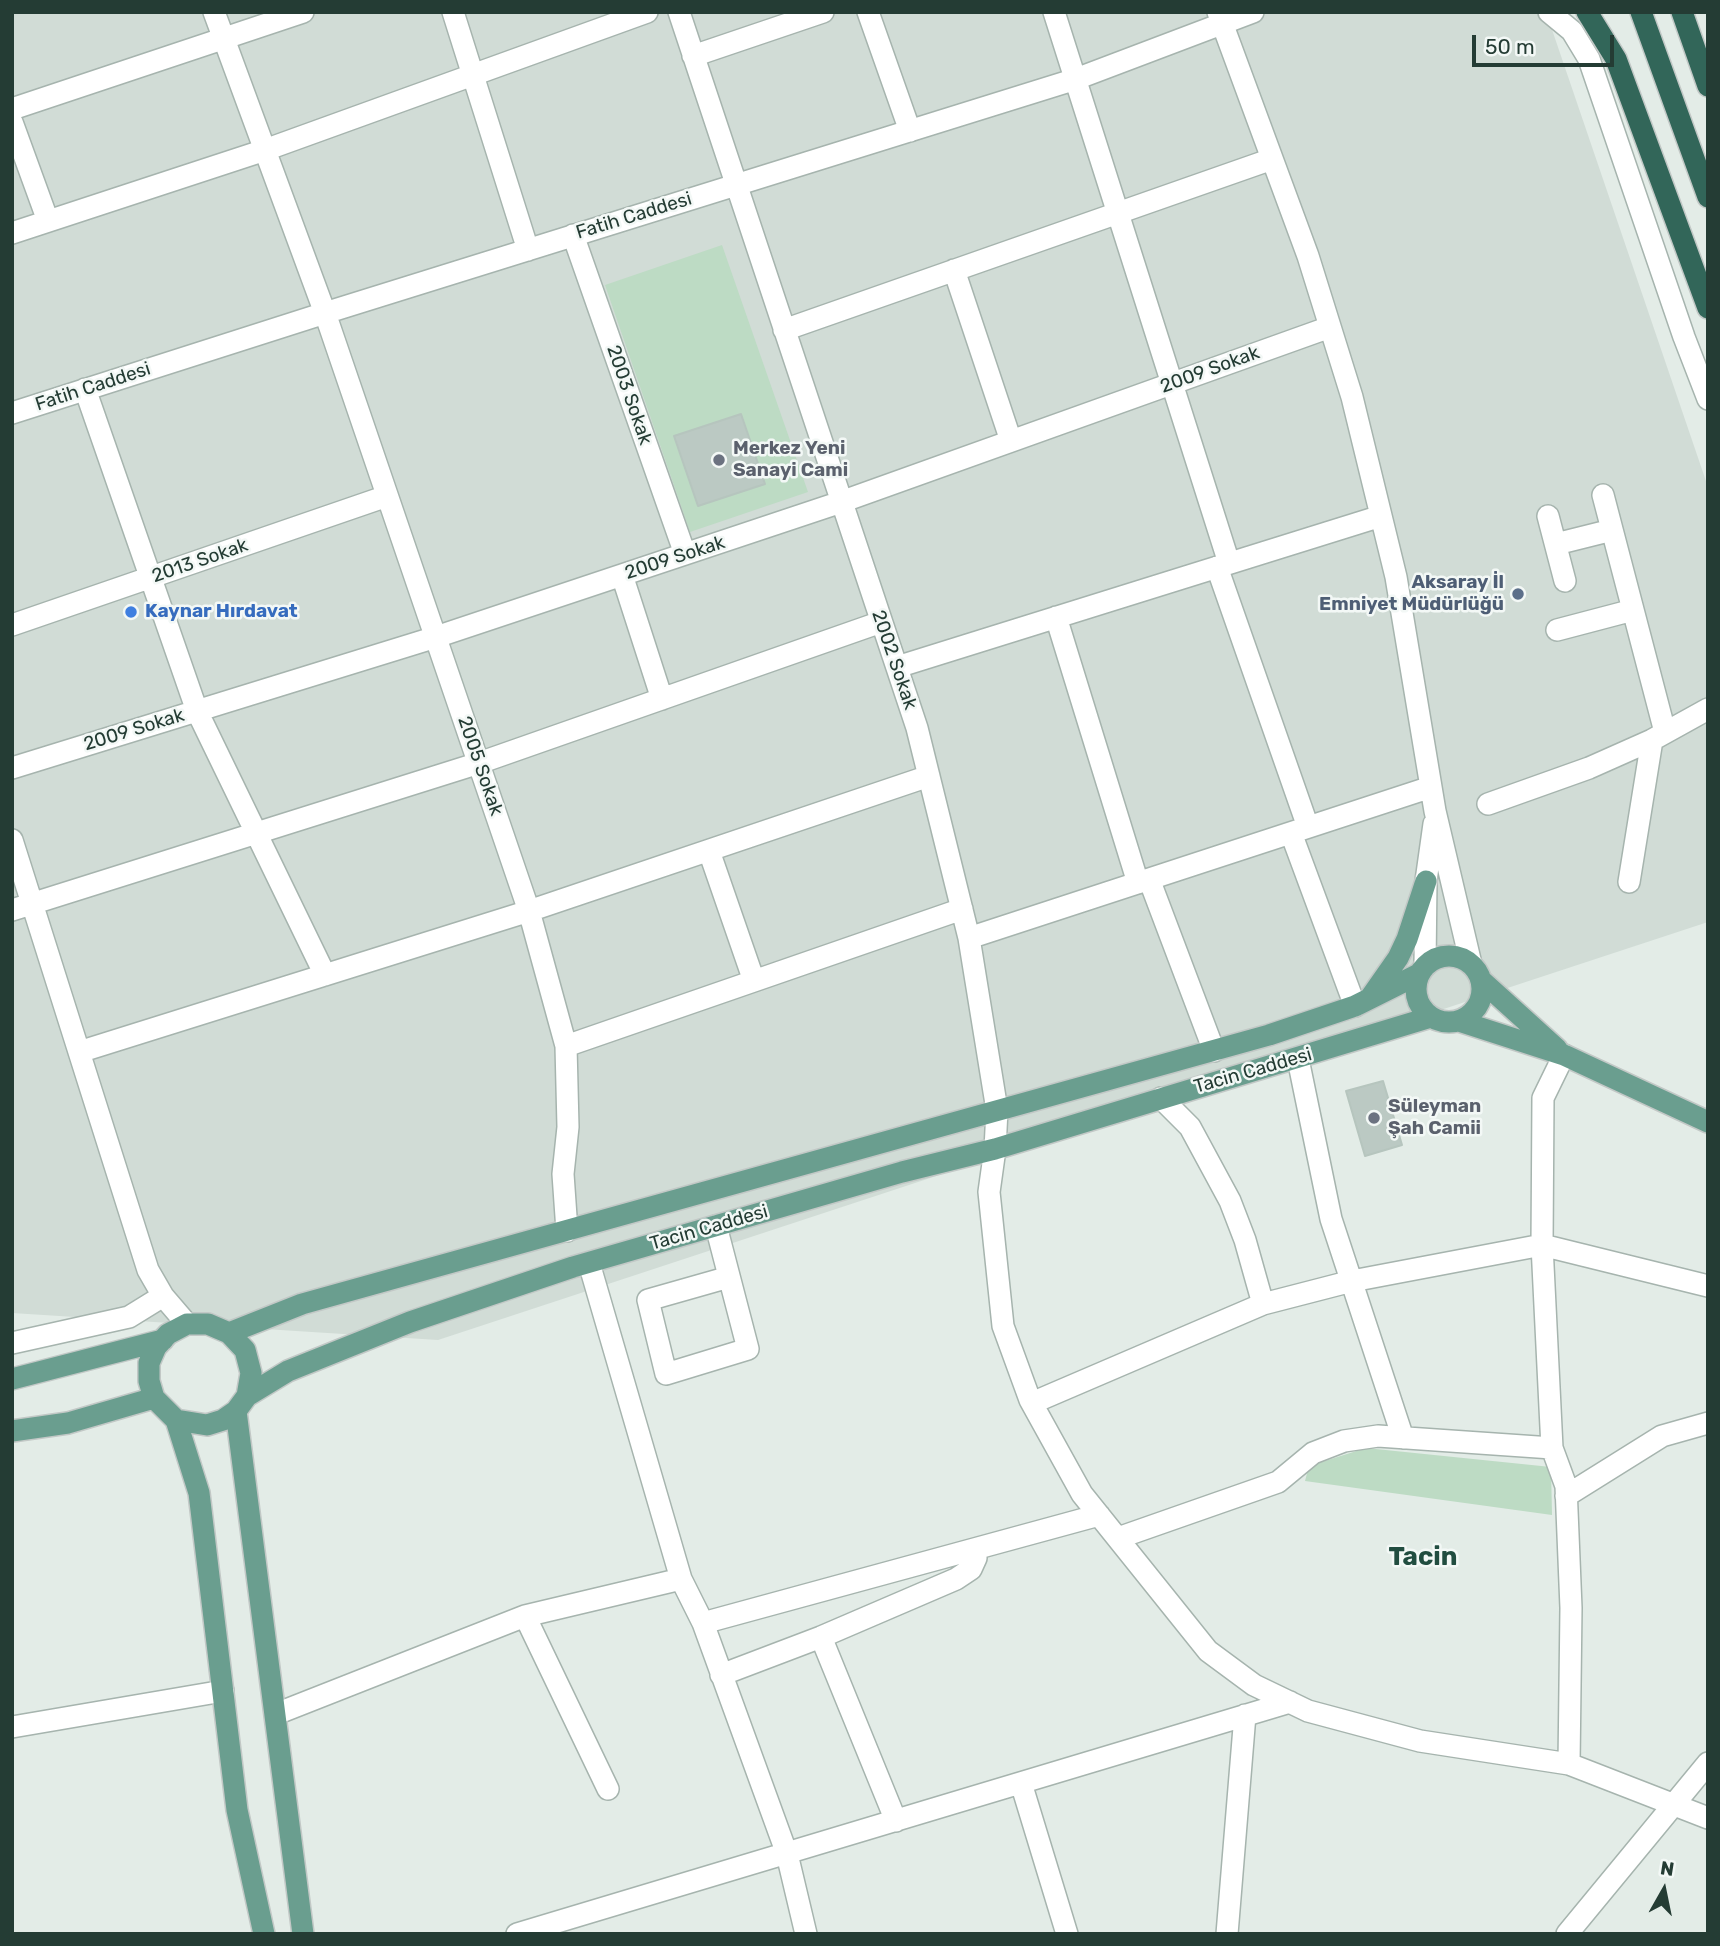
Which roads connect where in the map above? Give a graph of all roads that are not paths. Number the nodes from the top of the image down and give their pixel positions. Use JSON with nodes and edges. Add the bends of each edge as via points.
{"nodes":[{"id":1,"x":214,"y":12,"type":"edge"},
{"id":2,"x":303,"y":12,"type":"edge"},
{"id":3,"x":453,"y":12,"type":"edge"},
{"id":4,"x":648,"y":12,"type":"edge"},
{"id":5,"x":679,"y":12,"type":"edge"},
{"id":6,"x":823,"y":12,"type":"edge"},
{"id":7,"x":868,"y":12,"type":"edge"},
{"id":8,"x":1054,"y":12,"type":"edge"},
{"id":9,"x":1253,"y":12,"type":"edge"},
{"id":10,"x":1549,"y":12,"type":"edge"},
{"id":11,"x":1587,"y":12,"type":"edge"},
{"id":12,"x":1601,"y":12,"type":"edge"},
{"id":13,"x":1641,"y":12,"type":"edge"},
{"id":14,"x":1682,"y":12,"type":"edge"},
{"id":15,"x":1220,"y":18,"type":"edge"},
{"id":16,"x":224,"y":40,"type":"junction"},
{"id":17,"x":693,"y":56,"type":"junction"},
{"id":18,"x":1616,"y":60,"type":"junction"},
{"id":19,"x":473,"y":75,"type":"junction"},
{"id":20,"x":1076,"y":79,"type":"junction"},
{"id":21,"x":1708,"y":86,"type":"edge"},
{"id":22,"x":12,"y":109,"type":"edge"},
{"id":23,"x":12,"y":122,"type":"edge"},
{"id":24,"x":910,"y":131,"type":"junction"},
{"id":25,"x":265,"y":150,"type":"junction"},
{"id":26,"x":1272,"y":159,"type":"junction"},
{"id":27,"x":735,"y":185,"type":"junction"},
{"id":28,"x":1708,"y":197,"type":"edge"},
{"id":29,"x":1119,"y":212,"type":"junction"},
{"id":30,"x":48,"y":221,"type":"junction"},
{"id":31,"x":12,"y":233,"type":"edge"},
{"id":32,"x":573,"y":235,"type":"junction"},
{"id":33,"x":528,"y":250,"type":"junction"},
{"id":34,"x":954,"y":270,"type":"junction"},
{"id":35,"x":1708,"y":309,"type":"edge"},
{"id":36,"x":325,"y":313,"type":"junction"},
{"id":37,"x":1330,"y":327,"type":"junction"},
{"id":38,"x":783,"y":330,"type":"junction"},
{"id":39,"x":1172,"y":384,"type":"junction"},
{"id":40,"x":85,"y":390,"type":"junction"},
{"id":41,"x":1708,"y":399,"type":"edge"},
{"id":42,"x":12,"y":413,"type":"edge"},
{"id":43,"x":1011,"y":442,"type":"junction"},
{"id":44,"x":1603,"y":495,"type":"dead end"},
{"id":45,"x":387,"y":496,"type":"junction"},
{"id":46,"x":841,"y":502,"type":"junction"},
{"id":47,"x":1381,"y":516,"type":"junction"},
{"id":48,"x":1548,"y":516,"type":"dead end"},
{"id":49,"x":1612,"y":530,"type":"junction"},
{"id":50,"x":1556,"y":544,"type":"junction"},
{"id":51,"x":685,"y":554,"type":"junction"},
{"id":52,"x":1223,"y":565,"type":"junction"},
{"id":53,"x":622,"y":575,"type":"junction"},
{"id":54,"x":151,"y":578,"type":"junction"},
{"id":55,"x":1566,"y":581,"type":"dead end"},
{"id":56,"x":1633,"y":610,"type":"junction"},
{"id":57,"x":1056,"y":618,"type":"junction"},
{"id":58,"x":881,"y":622,"type":"junction"},
{"id":59,"x":12,"y":625,"type":"edge"},
{"id":60,"x":1557,"y":630,"type":"dead end"},
{"id":61,"x":436,"y":637,"type":"junction"},
{"id":62,"x":897,"y":667,"type":"junction"},
{"id":63,"x":662,"y":699,"type":"junction"},
{"id":64,"x":1708,"y":709,"type":"edge"},
{"id":65,"x":197,"y":711,"type":"junction"},
{"id":66,"x":1659,"y":736,"type":"junction"},
{"id":67,"x":479,"y":763,"type":"junction"},
{"id":68,"x":12,"y":768,"type":"edge"},
{"id":69,"x":929,"y":776,"type":"junction"},
{"id":70,"x":1431,"y":787,"type":"junction"},
{"id":71,"x":1488,"y":804,"type":"dead end"},
{"id":72,"x":1435,"y":811,"type":"junction"},
{"id":73,"x":1300,"y":830,"type":"junction"},
{"id":74,"x":256,"y":833,"type":"junction"},
{"id":75,"x":12,"y":841,"type":"edge"},
{"id":76,"x":709,"y":850,"type":"junction"},
{"id":77,"x":1144,"y":881,"type":"junction"},
{"id":78,"x":1426,"y":881,"type":"junction"},
{"id":79,"x":1629,"y":882,"type":"dead end"},
{"id":80,"x":22,"y":907,"type":"edge"},
{"id":81,"x":962,"y":909,"type":"junction"},
{"id":82,"x":529,"y":911,"type":"junction"},
{"id":83,"x":969,"y":938,"type":"junction"},
{"id":84,"x":1422,"y":970,"type":"junction"},
{"id":85,"x":1476,"y":972,"type":"junction"},
{"id":86,"x":325,"y":975,"type":"junction"},
{"id":87,"x":754,"y":981,"type":"junction"},
{"id":88,"x":1362,"y":1003,"type":"junction"},
{"id":89,"x":1431,"y":1017,"type":"junction"},
{"id":90,"x":1460,"y":1021,"type":"junction"},
{"id":91,"x":566,"y":1046,"type":"junction"},
{"id":92,"x":1214,"y":1051,"type":"junction"},
{"id":93,"x":79,"y":1052,"type":"junction"},
{"id":94,"x":1564,"y":1055,"type":"junction"},
{"id":95,"x":1298,"y":1059,"type":"junction"},
{"id":96,"x":1161,"y":1098,"type":"junction"},
{"id":97,"x":997,"y":1110,"type":"junction"},
{"id":98,"x":1708,"y":1122,"type":"edge"},
{"id":99,"x":995,"y":1149,"type":"junction"},
{"id":100,"x":716,"y":1226,"type":"junction"},
{"id":101,"x":567,"y":1231,"type":"junction"},
{"id":102,"x":1542,"y":1245,"type":"junction"},
{"id":103,"x":589,"y":1263,"type":"junction"},
{"id":104,"x":729,"y":1277,"type":"junction"},
{"id":105,"x":1352,"y":1281,"type":"junction"},
{"id":106,"x":1708,"y":1286,"type":"edge"},
{"id":107,"x":163,"y":1296,"type":"junction"},
{"id":108,"x":1263,"y":1304,"type":"junction"},
{"id":109,"x":187,"y":1324,"type":"junction"},
{"id":110,"x":229,"y":1333,"type":"junction"},
{"id":111,"x":163,"y":1339,"type":"junction"},
{"id":112,"x":12,"y":1343,"type":"edge"},
{"id":113,"x":12,"y":1379,"type":"edge"},
{"id":114,"x":154,"y":1398,"type":"junction"},
{"id":115,"x":241,"y":1403,"type":"junction"},
{"id":116,"x":1032,"y":1403,"type":"junction"},
{"id":117,"x":176,"y":1420,"type":"junction"},
{"id":118,"x":1708,"y":1423,"type":"edge"},
{"id":119,"x":12,"y":1431,"type":"edge"},
{"id":120,"x":1403,"y":1438,"type":"junction"},
{"id":121,"x":1552,"y":1448,"type":"junction"},
{"id":122,"x":1566,"y":1496,"type":"junction"},
{"id":123,"x":1099,"y":1515,"type":"junction"},
{"id":124,"x":1118,"y":1538,"type":"junction"},
{"id":125,"x":975,"y":1549,"type":"junction"},
{"id":126,"x":681,"y":1579,"type":"junction"},
{"id":127,"x":525,"y":1616,"type":"junction"},
{"id":128,"x":703,"y":1623,"type":"junction"},
{"id":129,"x":821,"y":1637,"type":"junction"},
{"id":130,"x":721,"y":1675,"type":"junction"},
{"id":131,"x":223,"y":1691,"type":"junction"},
{"id":132,"x":1290,"y":1702,"type":"junction"},
{"id":133,"x":276,"y":1714,"type":"junction"},
{"id":134,"x":1245,"y":1715,"type":"junction"},
{"id":135,"x":12,"y":1727,"type":"edge"},
{"id":136,"x":1708,"y":1763,"type":"edge"},
{"id":137,"x":1569,"y":1764,"type":"junction"},
{"id":138,"x":1021,"y":1783,"type":"junction"},
{"id":139,"x":608,"y":1789,"type":"dead end"},
{"id":140,"x":1674,"y":1804,"type":"junction"},
{"id":141,"x":1708,"y":1818,"type":"edge"},
{"id":142,"x":895,"y":1821,"type":"junction"},
{"id":143,"x":787,"y":1854,"type":"junction"},
{"id":144,"x":264,"y":1934,"type":"edge"},
{"id":145,"x":303,"y":1934,"type":"edge"},
{"id":146,"x":517,"y":1934,"type":"edge"},
{"id":147,"x":806,"y":1934,"type":"edge"},
{"id":148,"x":1067,"y":1934,"type":"edge"},
{"id":149,"x":1227,"y":1934,"type":"edge"},
{"id":150,"x":1567,"y":1934,"type":"edge"}],
"edges":[{"from":1,"to":16,"type":"street","name":"2005 Sokak"},
{"from":2,"to":16,"type":"street"},
{"from":3,"to":19,"type":"street"},
{"from":4,"to":19,"type":"street"},
{"from":5,"to":17,"type":"street","name":"2002 Sokak"},
{"from":6,"to":17,"type":"street"},
{"from":7,"to":24,"type":"street"},
{"from":8,"to":20,"type":"street"},
{"from":9,"to":15,"type":"street","name":"Fatih Caddesi"},
{"from":10,"to":41,"type":"street","via":[[1572,31],[1590,59]]},
{"from":11,"to":18,"type":"highway"},
{"from":12,"to":18,"type":"highway"},
{"from":13,"to":28,"type":"highway"},
{"from":14,"to":21,"type":"highway"},
{"from":15,"to":20,"type":"street","name":"Fatih Caddesi"},
{"from":15,"to":26,"type":"street"},
{"from":16,"to":22,"type":"street"},
{"from":16,"to":25,"type":"street","name":"2005 Sokak"},
{"from":17,"to":27,"type":"street","name":"2002 Sokak"},
{"from":18,"to":35,"type":"highway"},
{"from":19,"to":25,"type":"street"},
{"from":19,"to":33,"type":"street"},
{"from":20,"to":24,"type":"street","name":"Fatih Caddesi"},
{"from":20,"to":29,"type":"street"},
{"from":23,"to":30,"type":"street"},
{"from":24,"to":27,"type":"street","name":"Fatih Caddesi"},
{"from":25,"to":30,"type":"street"},
{"from":25,"to":36,"type":"street","name":"2005 Sokak"},
{"from":26,"to":29,"type":"street"},
{"from":26,"to":37,"type":"street"},
{"from":27,"to":32,"type":"street","name":"Fatih Caddesi"},
{"from":27,"to":38,"type":"street","name":"2002 Sokak"},
{"from":29,"to":34,"type":"street"},
{"from":29,"to":39,"type":"street"},
{"from":30,"to":31,"type":"street"},
{"from":32,"to":33,"type":"street","name":"Fatih Caddesi"},
{"from":32,"to":51,"type":"street","name":"2003 Sokak"},
{"from":33,"to":36,"type":"street","name":"Fatih Caddesi"},
{"from":34,"to":38,"type":"street"},
{"from":34,"to":43,"type":"street"},
{"from":36,"to":40,"type":"street","name":"Fatih Caddesi"},
{"from":36,"to":45,"type":"street","name":"2005 Sokak"},
{"from":37,"to":39,"type":"street","name":"2009 Sokak"},
{"from":37,"to":47,"type":"street"},
{"from":38,"to":46,"type":"street","name":"2002 Sokak"},
{"from":39,"to":43,"type":"street","name":"2009 Sokak"},
{"from":39,"to":52,"type":"street"},
{"from":40,"to":42,"type":"street","name":"Fatih Caddesi"},
{"from":40,"to":54,"type":"street"},
{"from":43,"to":46,"type":"street","name":"2009 Sokak"},
{"from":44,"to":49,"type":"street"},
{"from":45,"to":54,"type":"street","name":"2013 Sokak"},
{"from":45,"to":61,"type":"street","name":"2005 Sokak"},
{"from":46,"to":51,"type":"street","name":"2009 Sokak"},
{"from":46,"to":58,"type":"street","name":"2002 Sokak"},
{"from":47,"to":52,"type":"street"},
{"from":47,"to":70,"type":"street","via":[[1396,577]]},
{"from":48,"to":50,"type":"street"},
{"from":49,"to":50,"type":"street"},
{"from":49,"to":56,"type":"street"},
{"from":50,"to":55,"type":"street"},
{"from":51,"to":53,"type":"street","name":"2009 Sokak"},
{"from":52,"to":57,"type":"street"},
{"from":52,"to":73,"type":"street"},
{"from":53,"to":61,"type":"street","name":"2009 Sokak"},
{"from":53,"to":63,"type":"street"},
{"from":54,"to":59,"type":"street","name":"2013 Sokak"},
{"from":54,"to":65,"type":"street"},
{"from":56,"to":60,"type":"street"},
{"from":56,"to":66,"type":"street"},
{"from":57,"to":62,"type":"street"},
{"from":57,"to":77,"type":"street"},
{"from":58,"to":62,"type":"street","name":"2002 Sokak"},
{"from":58,"to":63,"type":"street"},
{"from":61,"to":65,"type":"street","name":"2009 Sokak"},
{"from":61,"to":67,"type":"street","name":"2005 Sokak"},
{"from":62,"to":69,"type":"street","name":"2002 Sokak"},
{"from":63,"to":67,"type":"street"},
{"from":64,"to":66,"type":"street"},
{"from":65,"to":68,"type":"street","name":"2009 Sokak"},
{"from":65,"to":74,"type":"street"},
{"from":66,"to":71,"type":"street","via":[[1589,768]]},
{"from":66,"to":79,"type":"street"},
{"from":67,"to":74,"type":"street"},
{"from":67,"to":82,"type":"street","name":"2005 Sokak"},
{"from":69,"to":76,"type":"street"},
{"from":69,"to":81,"type":"street","name":"2002 Sokak"},
{"from":70,"to":72,"type":"street"},
{"from":70,"to":73,"type":"street"},
{"from":72,"to":78,"type":"street"},
{"from":72,"to":85,"type":"street"},
{"from":73,"to":77,"type":"street"},
{"from":73,"to":88,"type":"street"},
{"from":74,"to":80,"type":"street"},
{"from":74,"to":86,"type":"street"},
{"from":75,"to":80,"type":"street"},
{"from":76,"to":82,"type":"street"},
{"from":76,"to":87,"type":"street"},
{"from":77,"to":83,"type":"street"},
{"from":77,"to":92,"type":"street"},
{"from":78,"to":84,"type":"street"},
{"from":78,"to":88,"type":"main road","via":[[1398,958]]},
{"from":80,"to":93,"type":"street"},
{"from":81,"to":83,"type":"street","name":"2002 Sokak"},
{"from":81,"to":87,"type":"street"},
{"from":82,"to":86,"type":"street"},
{"from":82,"to":91,"type":"street","name":"2005 Sokak"},
{"from":83,"to":97,"type":"street","name":"2002 Sokak"},
{"from":84,"to":85,"type":"main road","via":[[1443,956],[1463,958]]},
{"from":84,"to":88,"type":"main road","name":"Tacin Caddesi"},
{"from":84,"to":89,"type":"main road","via":[[1416,993]]},
{"from":85,"to":90,"type":"main road","via":[[1483,991],[1476,1009]]},
{"from":85,"to":94,"type":"main road"},
{"from":86,"to":93,"type":"street"},
{"from":87,"to":91,"type":"street"},
{"from":88,"to":92,"type":"main road","name":"Tacin Caddesi"},
{"from":89,"to":90,"type":"main road"},
{"from":89,"to":95,"type":"main road","name":"Tacin Caddesi"},
{"from":90,"to":94,"type":"main road"},
{"from":91,"to":101,"type":"street","name":"2005 Sokak","via":[[568,1127],[563,1174]]},
{"from":92,"to":97,"type":"main road","name":"Tacin Caddesi"},
{"from":93,"to":107,"type":"street","via":[[148,1270]]},
{"from":94,"to":98,"type":"main road"},
{"from":94,"to":102,"type":"street","via":[[1543,1098]]},
{"from":95,"to":96,"type":"main road","name":"Tacin Caddesi"},
{"from":95,"to":105,"type":"street","via":[[1331,1219]]},
{"from":96,"to":99,"type":"main road","name":"Tacin Caddesi"},
{"from":96,"to":108,"type":"street","via":[[1190,1127],[1230,1200]]},
{"from":97,"to":99,"type":"street","name":"2002 Sokak"},
{"from":97,"to":101,"type":"main road","name":"Tacin Caddesi"},
{"from":99,"to":100,"type":"main road","name":"Tacin Caddesi"},
{"from":99,"to":116,"type":"street","name":"2002 Sokak","via":[[989,1192],[1003,1326]]},
{"from":100,"to":103,"type":"main road","name":"Tacin Caddesi"},
{"from":100,"to":104,"type":"street"},
{"from":101,"to":110,"type":"main road","name":"Tacin Caddesi","via":[[302,1304]]},
{"from":102,"to":105,"type":"street"},
{"from":102,"to":106,"type":"street"},
{"from":102,"to":121,"type":"street"},
{"from":103,"to":115,"type":"main road","name":"Tacin Caddesi","via":[[410,1322],[288,1371]]},
{"from":103,"to":126,"type":"street"},
{"from":104,"to":104,"type":"street","via":[[748,1349],[666,1374],[648,1300]]},
{"from":105,"to":108,"type":"street"},
{"from":105,"to":120,"type":"street"},
{"from":107,"to":109,"type":"street"},
{"from":107,"to":112,"type":"street","via":[[129,1317]]},
{"from":108,"to":116,"type":"street"},
{"from":109,"to":110,"type":"main road","via":[[208,1324]]},
{"from":109,"to":111,"type":"main road"},
{"from":110,"to":115,"type":"main road","via":[[245,1350],[251,1373]]},
{"from":111,"to":113,"type":"main road"},
{"from":111,"to":114,"type":"main road","via":[[149,1363]]},
{"from":114,"to":117,"type":"main road"},
{"from":114,"to":119,"type":"main road","via":[[68,1423]]},
{"from":115,"to":117,"type":"main road","name":"Tacin Caddesi","via":[[223,1420],[207,1425]]},
{"from":115,"to":133,"type":"main road"},
{"from":116,"to":123,"type":"street","name":"2002 Sokak","via":[[1082,1494]]},
{"from":117,"to":131,"type":"main road","via":[[199,1493]]},
{"from":118,"to":122,"type":"street","via":[[1662,1436]]},
{"from":120,"to":121,"type":"street"},
{"from":120,"to":124,"type":"street","via":[[1344,1441],[1313,1452],[1278,1482]]},
{"from":121,"to":122,"type":"street"},
{"from":122,"to":137,"type":"street","via":[[1571,1608]]},
{"from":123,"to":124,"type":"street","name":"2002 Sokak"},
{"from":123,"to":125,"type":"street"},
{"from":124,"to":132,"type":"street","name":"2002 Sokak","via":[[1208,1651],[1254,1685]]},
{"from":125,"to":128,"type":"street"},
{"from":125,"to":129,"type":"street","via":[[971,1569],[956,1579]]},
{"from":126,"to":127,"type":"street"},
{"from":126,"to":128,"type":"street"},
{"from":127,"to":133,"type":"street"},
{"from":127,"to":139,"type":"street"},
{"from":128,"to":130,"type":"street"},
{"from":129,"to":130,"type":"street"},
{"from":129,"to":142,"type":"street"},
{"from":130,"to":143,"type":"street"},
{"from":131,"to":135,"type":"street"},
{"from":131,"to":144,"type":"main road","via":[[237,1810]]},
{"from":132,"to":134,"type":"street"},
{"from":132,"to":137,"type":"street","name":"2002 Sokak","via":[[1420,1741]]},
{"from":133,"to":145,"type":"main road"},
{"from":134,"to":138,"type":"street"},
{"from":134,"to":149,"type":"street"},
{"from":136,"to":140,"type":"street"},
{"from":137,"to":140,"type":"street","name":"2002 Sokak"},
{"from":138,"to":142,"type":"street"},
{"from":138,"to":148,"type":"street"},
{"from":140,"to":141,"type":"street","name":"2002 Sokak"},
{"from":140,"to":150,"type":"street"},
{"from":142,"to":143,"type":"street"},
{"from":143,"to":146,"type":"street"},
{"from":143,"to":147,"type":"street"}]}
